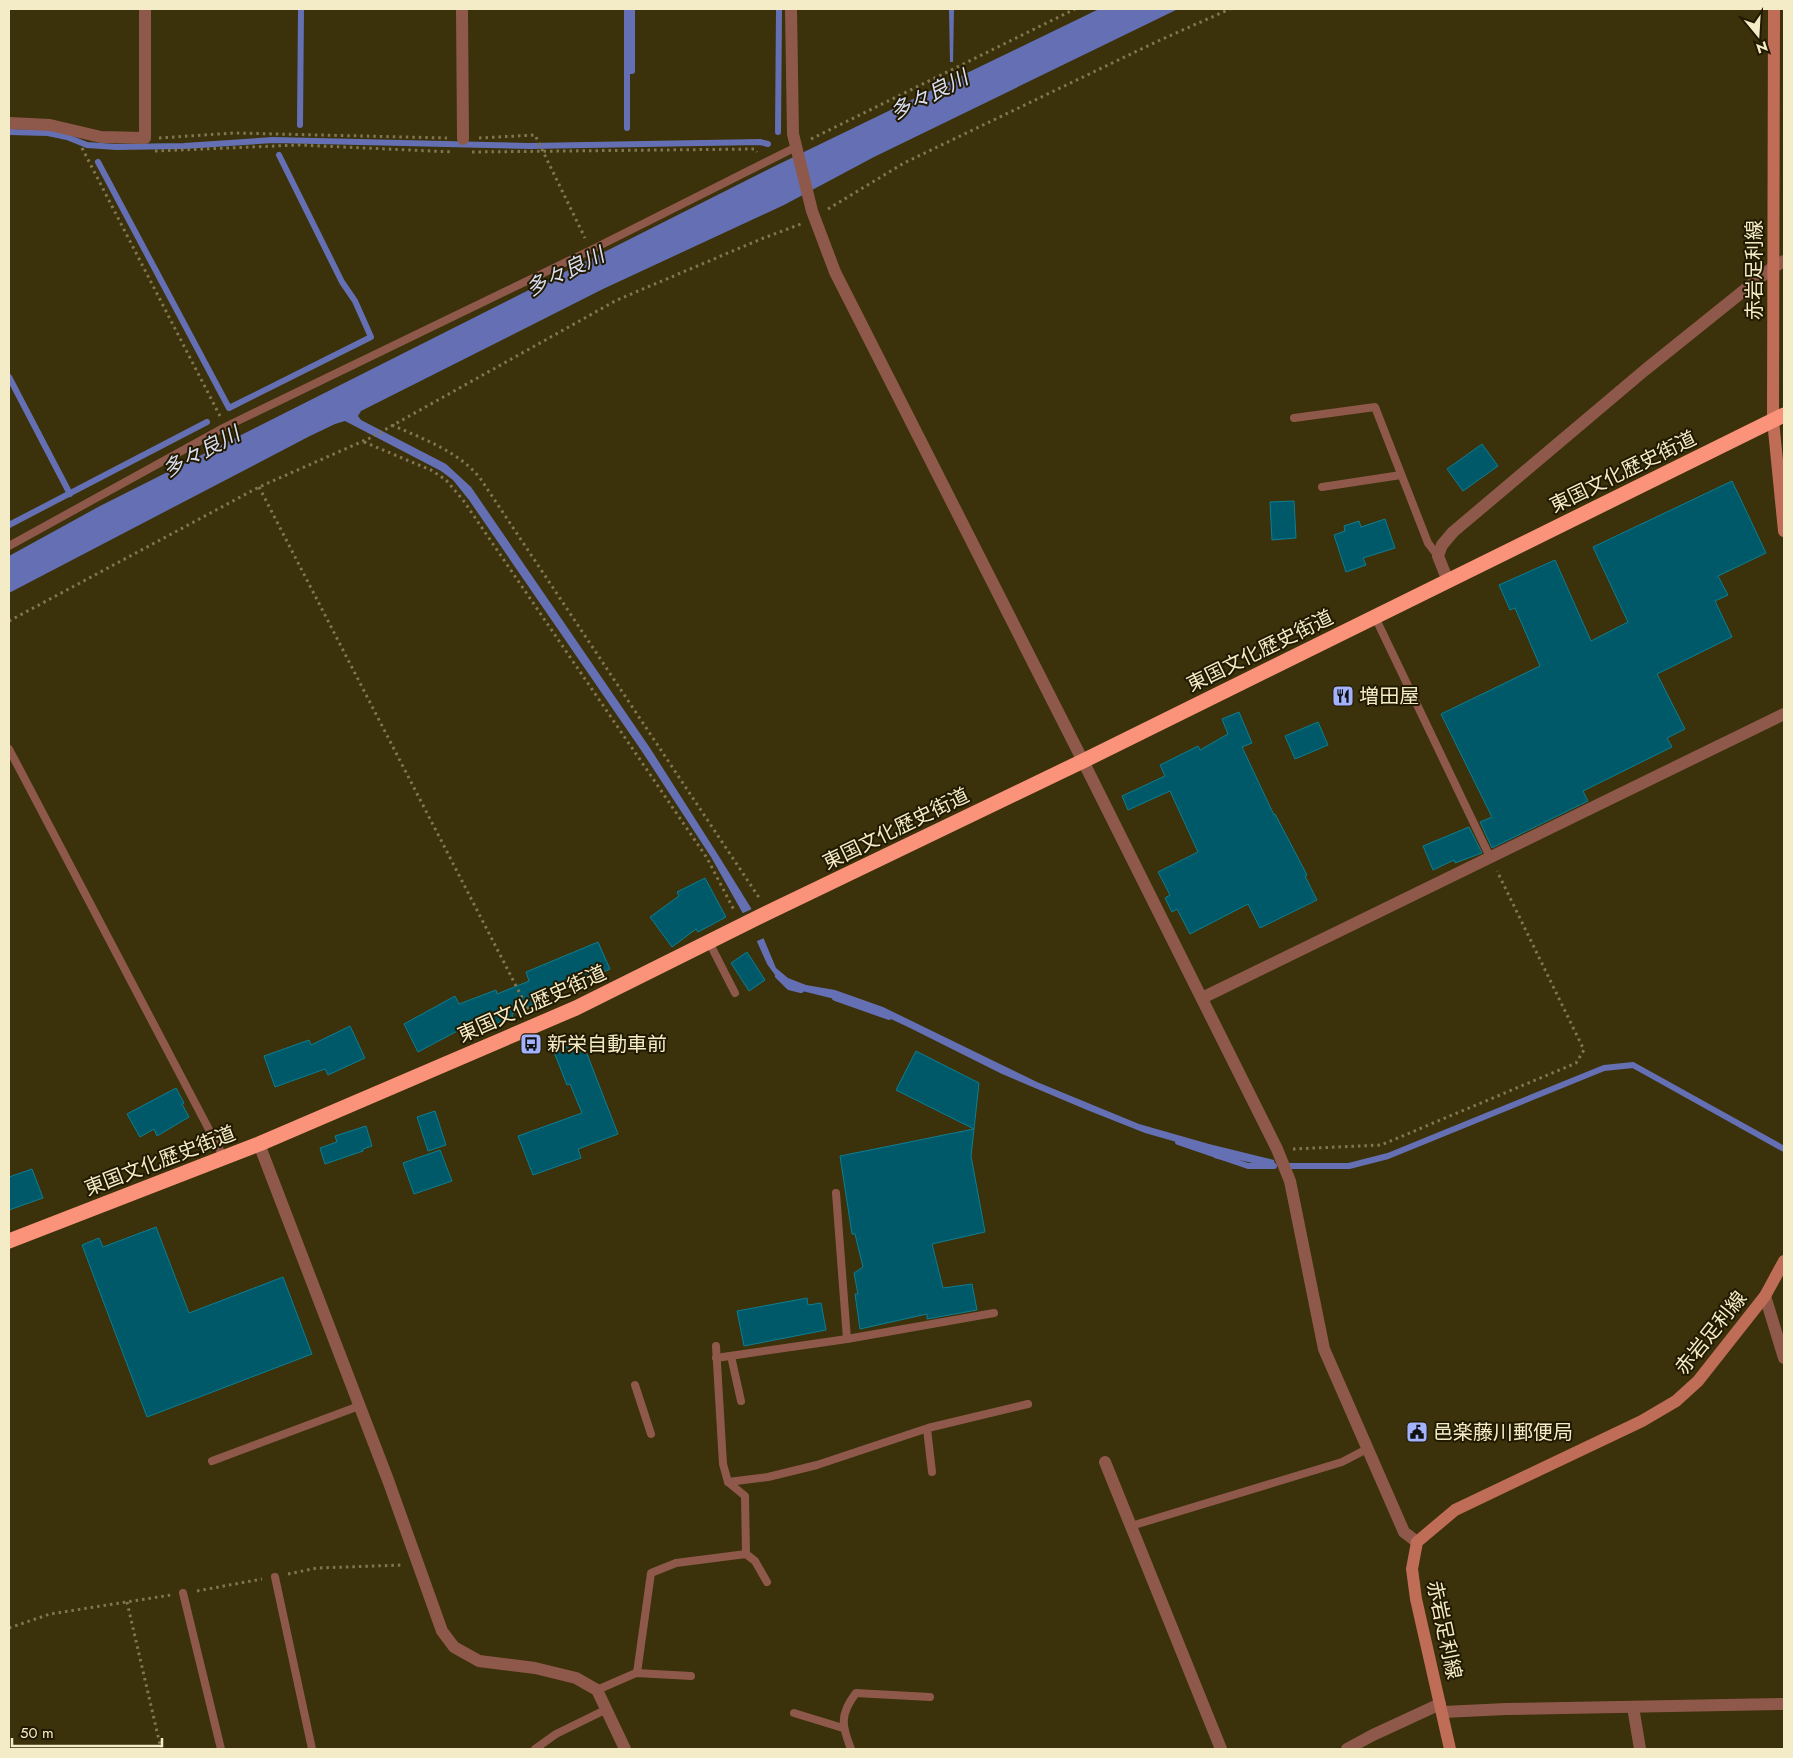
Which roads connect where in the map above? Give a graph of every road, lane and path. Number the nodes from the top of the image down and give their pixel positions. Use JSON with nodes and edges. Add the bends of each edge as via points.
{"nodes":[{"id":1,"x":145,"y":9,"type":"edge"},
{"id":2,"x":462,"y":9,"type":"edge"},
{"id":3,"x":790,"y":9,"type":"edge"},
{"id":4,"x":1075,"y":9,"type":"edge"},
{"id":5,"x":1774,"y":9,"type":"edge"},
{"id":6,"x":9,"y":123,"type":"edge"},
{"id":7,"x":81,"y":133,"type":"junction"},
{"id":8,"x":462,"y":138,"type":"junction"},
{"id":9,"x":145,"y":144,"type":"junction"},
{"id":10,"x":74,"y":145,"type":"dead end"},
{"id":11,"x":82,"y":148,"type":"junction"},
{"id":12,"x":90,"y":149,"type":"dead end"},
{"id":13,"x":797,"y":150,"type":"junction"},
{"id":14,"x":543,"y":151,"type":"junction"},
{"id":15,"x":455,"y":152,"type":"dead end"},
{"id":16,"x":464,"y":152,"type":"dead end"},
{"id":17,"x":763,"y":162,"type":"junction"},
{"id":18,"x":591,"y":250,"type":"junction"},
{"id":19,"x":1784,"y":261,"type":"edge"},
{"id":20,"x":1772,"y":268,"type":"junction"},
{"id":21,"x":1294,"y":418,"type":"dead end"},
{"id":22,"x":1779,"y":418,"type":"edge"},
{"id":23,"x":392,"y":425,"type":"dead end"},
{"id":24,"x":226,"y":427,"type":"junction"},
{"id":25,"x":386,"y":429,"type":"dead end"},
{"id":26,"x":361,"y":442,"type":"junction"},
{"id":27,"x":1401,"y":475,"type":"junction"},
{"id":28,"x":259,"y":487,"type":"junction"},
{"id":29,"x":1322,"y":487,"type":"dead end"},
{"id":30,"x":1784,"y":516,"type":"edge"},
{"id":31,"x":1784,"y":531,"type":"edge"},
{"id":32,"x":9,"y":546,"type":"edge"},
{"id":33,"x":1438,"y":556,"type":"junction"},
{"id":34,"x":1448,"y":581,"type":"junction"},
{"id":35,"x":1375,"y":617,"type":"junction"},
{"id":36,"x":9,"y":620,"type":"edge"},
{"id":37,"x":1784,"y":714,"type":"edge"},
{"id":38,"x":9,"y":749,"type":"edge"},
{"id":39,"x":1083,"y":761,"type":"junction"},
{"id":40,"x":1490,"y":857,"type":"junction"},
{"id":41,"x":767,"y":913,"type":"junction"},
{"id":42,"x":744,"y":925,"type":"junction"},
{"id":43,"x":709,"y":942,"type":"junction"},
{"id":44,"x":735,"y":993,"type":"dead end"},
{"id":45,"x":1202,"y":998,"type":"junction"},
{"id":46,"x":537,"y":1026,"type":"junction"},
{"id":47,"x":259,"y":1144,"type":"junction"},
{"id":48,"x":1277,"y":1150,"type":"junction"},
{"id":49,"x":224,"y":1158,"type":"junction"},
{"id":50,"x":836,"y":1193,"type":"dead end"},
{"id":51,"x":9,"y":1241,"type":"edge"},
{"id":52,"x":1784,"y":1261,"type":"edge"},
{"id":53,"x":1765,"y":1296,"type":"junction"},
{"id":54,"x":994,"y":1313,"type":"dead end"},
{"id":55,"x":847,"y":1340,"type":"junction"},
{"id":56,"x":716,"y":1346,"type":"dead end"},
{"id":57,"x":731,"y":1356,"type":"junction"},
{"id":58,"x":716,"y":1358,"type":"junction"},
{"id":59,"x":1784,"y":1358,"type":"edge"},
{"id":60,"x":635,"y":1385,"type":"dead end"},
{"id":61,"x":741,"y":1401,"type":"dead end"},
{"id":62,"x":1028,"y":1404,"type":"dead end"},
{"id":63,"x":360,"y":1406,"type":"junction"},
{"id":64,"x":928,"y":1429,"type":"junction"},
{"id":65,"x":651,"y":1434,"type":"dead end"},
{"id":66,"x":1367,"y":1449,"type":"junction"},
{"id":67,"x":212,"y":1461,"type":"dead end"},
{"id":68,"x":1105,"y":1462,"type":"dead end"},
{"id":69,"x":932,"y":1472,"type":"dead end"},
{"id":70,"x":728,"y":1482,"type":"junction"},
{"id":71,"x":1131,"y":1526,"type":"junction"},
{"id":72,"x":1417,"y":1542,"type":"junction"},
{"id":73,"x":746,"y":1554,"type":"junction"},
{"id":74,"x":419,"y":1564,"type":"junction"},
{"id":75,"x":275,"y":1577,"type":"junction"},
{"id":76,"x":767,"y":1582,"type":"dead end"},
{"id":77,"x":183,"y":1593,"type":"junction"},
{"id":78,"x":127,"y":1602,"type":"junction"},
{"id":79,"x":9,"y":1628,"type":"edge"},
{"id":80,"x":637,"y":1673,"type":"junction"},
{"id":81,"x":692,"y":1676,"type":"dead end"},
{"id":82,"x":597,"y":1690,"type":"junction"},
{"id":83,"x":930,"y":1697,"type":"dead end"},
{"id":84,"x":1784,"y":1704,"type":"edge"},
{"id":85,"x":1441,"y":1708,"type":"junction"},
{"id":86,"x":1633,"y":1708,"type":"junction"},
{"id":87,"x":606,"y":1709,"type":"junction"},
{"id":88,"x":794,"y":1712,"type":"dead end"},
{"id":89,"x":843,"y":1728,"type":"junction"},
{"id":90,"x":161,"y":1749,"type":"edge"},
{"id":91,"x":221,"y":1749,"type":"edge"},
{"id":92,"x":312,"y":1749,"type":"edge"},
{"id":93,"x":535,"y":1749,"type":"edge"},
{"id":94,"x":625,"y":1749,"type":"edge"},
{"id":95,"x":851,"y":1749,"type":"edge"},
{"id":96,"x":1221,"y":1749,"type":"edge"},
{"id":97,"x":1347,"y":1749,"type":"edge"},
{"id":98,"x":1450,"y":1749,"type":"edge"},
{"id":99,"x":1640,"y":1749,"type":"edge"}],
"edges":[{"from":1,"to":9,"type":"street"},
{"from":2,"to":8,"type":"street"},
{"from":3,"to":13,"type":"street","via":[[793,134]]},
{"from":4,"to":13,"type":"path"},
{"from":5,"to":20,"type":"main road","name":"赤岩足利線"},
{"from":6,"to":7,"type":"street","via":[[50,125]]},
{"from":7,"to":9,"type":"street"},
{"from":7,"to":11,"type":"path"},
{"from":8,"to":9,"type":"path","via":[[234,133],[173,138]]},
{"from":8,"to":14,"type":"path","via":[[535,135]]},
{"from":9,"to":15,"type":"path","via":[[299,145]]},
{"from":10,"to":11,"type":"path"},
{"from":11,"to":12,"type":"path"},
{"from":11,"to":24,"type":"path"},
{"from":13,"to":17,"type":"lane"},
{"from":13,"to":39,"type":"street","via":[[812,211],[835,272]]},
{"from":14,"to":16,"type":"path"},
{"from":14,"to":17,"type":"path","via":[[755,149]]},
{"from":14,"to":18,"type":"path"},
{"from":17,"to":18,"type":"lane"},
{"from":18,"to":24,"type":"lane"},
{"from":19,"to":20,"type":"street"},
{"from":20,"to":22,"type":"main road","name":"赤岩足利線"},
{"from":20,"to":33,"type":"street","via":[[1453,532]]},
{"from":21,"to":27,"type":"lane","via":[[1375,406]]},
{"from":22,"to":30,"type":"main road","name":"赤岩足利線"},
{"from":22,"to":34,"type":"highway","name":"東国文化歴史街道"},
{"from":23,"to":41,"type":"path","via":[[444,450],[471,467],[480,478]]},
{"from":24,"to":32,"type":"lane"},
{"from":25,"to":26,"type":"path"},
{"from":26,"to":28,"type":"path"},
{"from":26,"to":42,"type":"path","via":[[431,470],[446,480],[463,500],[707,858]]},
{"from":27,"to":29,"type":"lane"},
{"from":27,"to":33,"type":"lane","via":[[1428,543]]},
{"from":28,"to":36,"type":"path"},
{"from":28,"to":46,"type":"path"},
{"from":30,"to":31,"type":"main road","name":"赤岩足利線"},
{"from":33,"to":34,"type":"street"},
{"from":34,"to":35,"type":"highway","name":"東国文化歴史街道"},
{"from":35,"to":39,"type":"highway","name":"東国文化歴史街道"},
{"from":35,"to":40,"type":"lane"},
{"from":37,"to":40,"type":"street"},
{"from":38,"to":49,"type":"lane"},
{"from":39,"to":41,"type":"highway","name":"東国文化歴史街道"},
{"from":39,"to":45,"type":"street"},
{"from":40,"to":45,"type":"street"},
{"from":40,"to":48,"type":"path","via":[[1584,1050],[1576,1063],[1381,1145]]},
{"from":41,"to":42,"type":"highway","name":"東国文化歴史街道"},
{"from":42,"to":43,"type":"highway","name":"東国文化歴史街道"},
{"from":43,"to":44,"type":"lane"},
{"from":43,"to":46,"type":"highway","name":"東国文化歴史街道"},
{"from":45,"to":48,"type":"street"},
{"from":46,"to":47,"type":"highway","name":"東国文化歴史街道"},
{"from":47,"to":49,"type":"highway","name":"東国文化歴史街道"},
{"from":47,"to":63,"type":"street"},
{"from":48,"to":66,"type":"street","via":[[1290,1181],[1324,1349]]},
{"from":49,"to":51,"type":"highway","name":"東国文化歴史街道"},
{"from":50,"to":55,"type":"lane"},
{"from":52,"to":53,"type":"main road","name":"赤岩足利線"},
{"from":53,"to":59,"type":"street"},
{"from":53,"to":72,"type":"main road","name":"赤岩足利線","via":[[1698,1382],[1676,1401],[1642,1421],[1455,1510]]},
{"from":54,"to":55,"type":"lane"},
{"from":55,"to":57,"type":"lane"},
{"from":56,"to":58,"type":"lane"},
{"from":57,"to":58,"type":"lane"},
{"from":57,"to":61,"type":"lane"},
{"from":58,"to":70,"type":"lane","via":[[722,1464]]},
{"from":60,"to":65,"type":"lane"},
{"from":62,"to":64,"type":"lane"},
{"from":63,"to":67,"type":"lane"},
{"from":63,"to":74,"type":"street"},
{"from":64,"to":69,"type":"lane"},
{"from":64,"to":70,"type":"lane","via":[[817,1465],[768,1477]]},
{"from":66,"to":71,"type":"lane","via":[[1342,1462]]},
{"from":66,"to":72,"type":"street","via":[[1404,1532]]},
{"from":68,"to":71,"type":"street"},
{"from":70,"to":73,"type":"lane","via":[[745,1496]]},
{"from":71,"to":96,"type":"street"},
{"from":72,"to":85,"type":"main road","name":"赤岩足利線","via":[[1412,1569],[1416,1599]]},
{"from":73,"to":76,"type":"lane","via":[[755,1560]]},
{"from":73,"to":80,"type":"lane","via":[[676,1563],[651,1573]]},
{"from":74,"to":75,"type":"path","via":[[317,1568]]},
{"from":74,"to":82,"type":"street","via":[[442,1631],[454,1647],[479,1661],[535,1668],[576,1678]]},
{"from":75,"to":77,"type":"path"},
{"from":75,"to":92,"type":"lane"},
{"from":77,"to":78,"type":"path"},
{"from":77,"to":91,"type":"lane"},
{"from":78,"to":79,"type":"path","via":[[50,1614]]},
{"from":78,"to":90,"type":"path"},
{"from":80,"to":81,"type":"lane"},
{"from":80,"to":82,"type":"lane"},
{"from":82,"to":87,"type":"street"},
{"from":83,"to":89,"type":"lane","via":[[856,1693],[848,1703]]},
{"from":84,"to":86,"type":"street"},
{"from":85,"to":86,"type":"street"},
{"from":85,"to":97,"type":"street"},
{"from":85,"to":98,"type":"main road","name":"赤岩足利線"},
{"from":86,"to":99,"type":"street"},
{"from":87,"to":93,"type":"lane","via":[[556,1734]]},
{"from":87,"to":94,"type":"street"},
{"from":88,"to":89,"type":"lane"},
{"from":89,"to":95,"type":"lane"}]}
